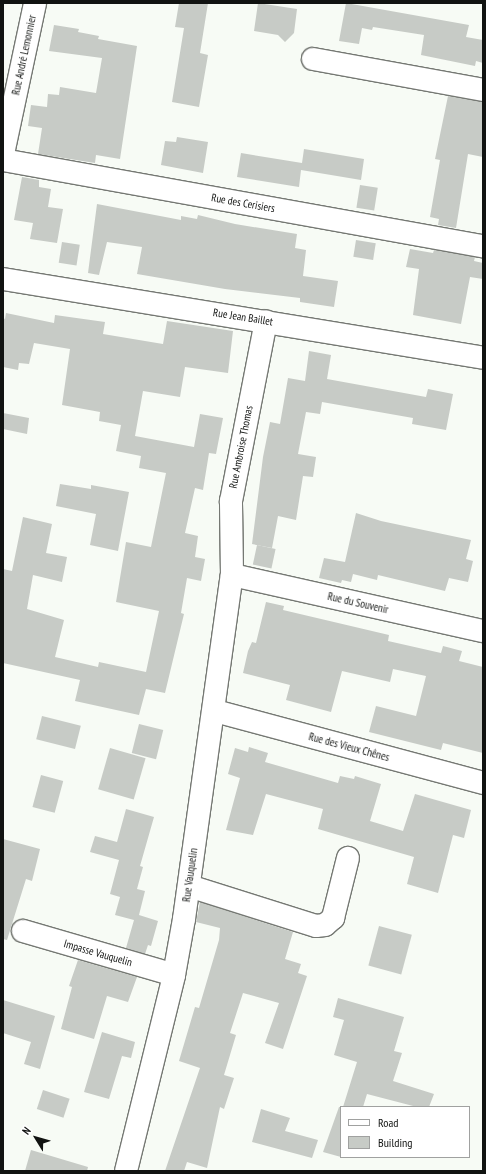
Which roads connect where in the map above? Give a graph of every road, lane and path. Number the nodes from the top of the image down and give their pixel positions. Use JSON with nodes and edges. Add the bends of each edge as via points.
{"nodes":[{"id":1,"x":35,"y":3,"type":"edge"},
{"id":2,"x":313,"y":59,"type":"dead end"},
{"id":3,"x":483,"y":90,"type":"edge"},
{"id":4,"x":8,"y":108,"type":"edge"},
{"id":5,"x":3,"y":154,"type":"edge"},
{"id":6,"x":3,"y":160,"type":"edge"},
{"id":7,"x":483,"y":246,"type":"edge"},
{"id":8,"x":3,"y":279,"type":"edge"},
{"id":9,"x":266,"y":321,"type":"junction"},
{"id":10,"x":483,"y":358,"type":"edge"},
{"id":11,"x":232,"y":575,"type":"junction"},
{"id":12,"x":483,"y":631,"type":"edge"},
{"id":13,"x":215,"y":711,"type":"junction"},
{"id":14,"x":483,"y":783,"type":"edge"},
{"id":15,"x":348,"y":858,"type":"dead end"},
{"id":16,"x":189,"y":886,"type":"junction"},
{"id":17,"x":23,"y":931,"type":"dead end"},
{"id":18,"x":174,"y":975,"type":"junction"},
{"id":19,"x":126,"y":1171,"type":"edge"}],
"edges":[{"from":1,"to":4,"type":"street","name":"Rue André Lemonnier"},
{"from":2,"to":3,"type":"street"},
{"from":4,"to":5,"type":"street","name":"Rue André Lemonnier"},
{"from":6,"to":7,"type":"street","name":"Rue des Cerisiers"},
{"from":8,"to":9,"type":"street","name":"Rue Jean Baillet"},
{"from":9,"to":10,"type":"street","name":"Rue Jean Baillet"},
{"from":9,"to":11,"type":"street","name":"Rue Ambroise Thomas","via":[[231,501]]},
{"from":11,"to":12,"type":"street","name":"Rue du Souvenir"},
{"from":11,"to":13,"type":"street","name":"Rue Vauquelin"},
{"from":13,"to":14,"type":"street","name":"Rue des Vieux Chênes"},
{"from":13,"to":16,"type":"street","name":"Rue Vauquelin"},
{"from":15,"to":16,"type":"street","via":[[333,918],[325,925],[316,926]]},
{"from":16,"to":18,"type":"street","name":"Rue Vauquelin"},
{"from":17,"to":18,"type":"street","name":"Impasse Vauquelin"},
{"from":18,"to":19,"type":"street","name":"Rue Vauquelin"}]}
